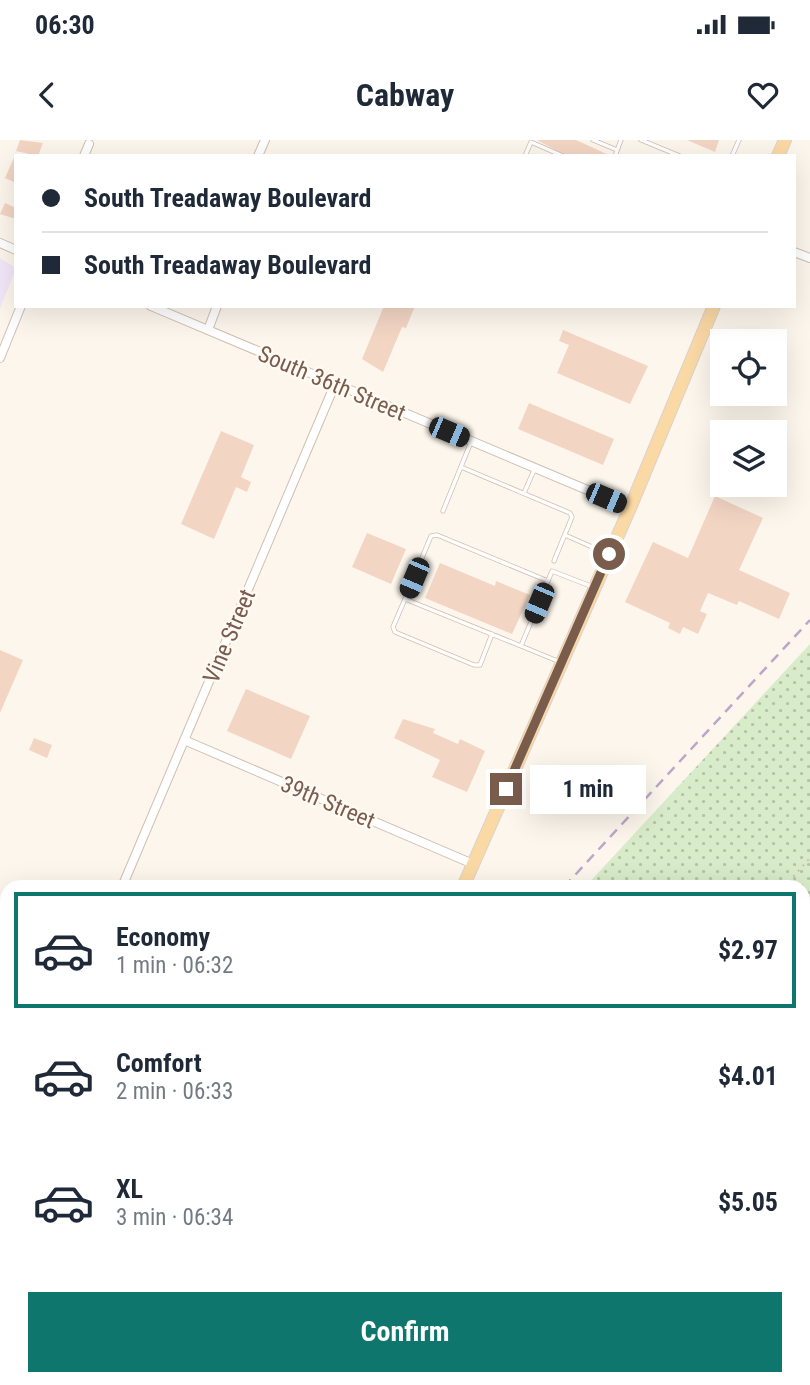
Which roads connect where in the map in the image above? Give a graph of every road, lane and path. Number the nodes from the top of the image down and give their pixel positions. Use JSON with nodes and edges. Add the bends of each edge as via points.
{"nodes":[{"id":1,"x":593,"y":140,"type":"edge"},
{"id":2,"x":621,"y":140,"type":"edge"},
{"id":3,"x":641,"y":140,"type":"edge"},
{"id":4,"x":665,"y":140,"type":"edge"},
{"id":5,"x":532,"y":141,"type":"edge"},
{"id":6,"x":89,"y":144,"type":"dead end"},
{"id":7,"x":662,"y":148,"type":"junction"},
{"id":8,"x":616,"y":153,"type":"edge"},
{"id":9,"x":85,"y":154,"type":"edge"},
{"id":10,"x":559,"y":154,"type":"edge"},
{"id":11,"x":676,"y":154,"type":"edge"},
{"id":12,"x":20,"y":308,"type":"edge"},
{"id":13,"x":155,"y":308,"type":"edge"},
{"id":14,"x":216,"y":308,"type":"edge"},
{"id":15,"x":713,"y":308,"type":"edge"},
{"id":16,"x":208,"y":330,"type":"junction"},
{"id":17,"x":0,"y":358,"type":"edge"},
{"id":18,"x":335,"y":384,"type":"junction"},
{"id":19,"x":471,"y":442,"type":"junction"},
{"id":20,"x":461,"y":467,"type":"junction"},
{"id":21,"x":535,"y":468,"type":"junction"},
{"id":22,"x":524,"y":493,"type":"junction"},
{"id":23,"x":630,"y":508,"type":"junction"},
{"id":24,"x":443,"y":511,"type":"dead end"},
{"id":25,"x":565,"y":535,"type":"junction"},
{"id":26,"x":609,"y":554,"type":"junction"},
{"id":27,"x":554,"y":561,"type":"dead end"},
{"id":28,"x":548,"y":581,"type":"junction"},
{"id":29,"x":595,"y":588,"type":"junction"},
{"id":30,"x":405,"y":599,"type":"junction"},
{"id":31,"x":492,"y":634,"type":"junction"},
{"id":32,"x":521,"y":646,"type":"junction"},
{"id":33,"x":562,"y":663,"type":"junction"},
{"id":34,"x":184,"y":740,"type":"junction"},
{"id":35,"x":810,"y":858,"type":"edge"},
{"id":36,"x":472,"y":864,"type":"junction"},
{"id":37,"x":125,"y":880,"type":"edge"},
{"id":38,"x":466,"y":880,"type":"edge"},
{"id":39,"x":790,"y":880,"type":"edge"}],
"edges":[{"from":1,"to":8,"type":"lane"},
{"from":2,"to":8,"type":"lane"},
{"from":3,"to":7,"type":"lane"},
{"from":4,"to":7,"type":"lane"},
{"from":5,"to":10,"type":"lane"},
{"from":6,"to":9,"type":"street"},
{"from":7,"to":11,"type":"lane"},
{"from":12,"to":17,"type":"street"},
{"from":13,"to":16,"type":"street","name":"South 36th Street"},
{"from":14,"to":16,"type":"street"},
{"from":15,"to":23,"type":"main road"},
{"from":16,"to":18,"type":"street","name":"South 36th Street"},
{"from":18,"to":19,"type":"street","name":"South 36th Street"},
{"from":18,"to":34,"type":"street","name":"Vine Street"},
{"from":19,"to":20,"type":"lane"},
{"from":19,"to":21,"type":"street","name":"South 36th Street"},
{"from":20,"to":22,"type":"lane"},
{"from":20,"to":24,"type":"lane"},
{"from":21,"to":22,"type":"lane"},
{"from":21,"to":23,"type":"street","name":"South 36th Street"},
{"from":22,"to":25,"type":"lane","via":[[570,513]]},
{"from":23,"to":26,"type":"main road"},
{"from":25,"to":26,"type":"lane"},
{"from":25,"to":27,"type":"lane"},
{"from":26,"to":29,"type":"main road"},
{"from":28,"to":29,"type":"lane","via":[[552,571]]},
{"from":28,"to":30,"type":"lane","via":[[436,535],[431,536]]},
{"from":28,"to":32,"type":"lane"},
{"from":29,"to":33,"type":"main road"},
{"from":30,"to":31,"type":"lane"},
{"from":30,"to":31,"type":"lane","via":[[395,632],[474,666],[480,664]]},
{"from":31,"to":32,"type":"lane"},
{"from":32,"to":33,"type":"lane"},
{"from":33,"to":36,"type":"main road"},
{"from":34,"to":36,"type":"street","name":"39th Street"},
{"from":34,"to":37,"type":"street","name":"Vine Street"},
{"from":35,"to":39,"type":"path"},
{"from":36,"to":38,"type":"main road"}]}
